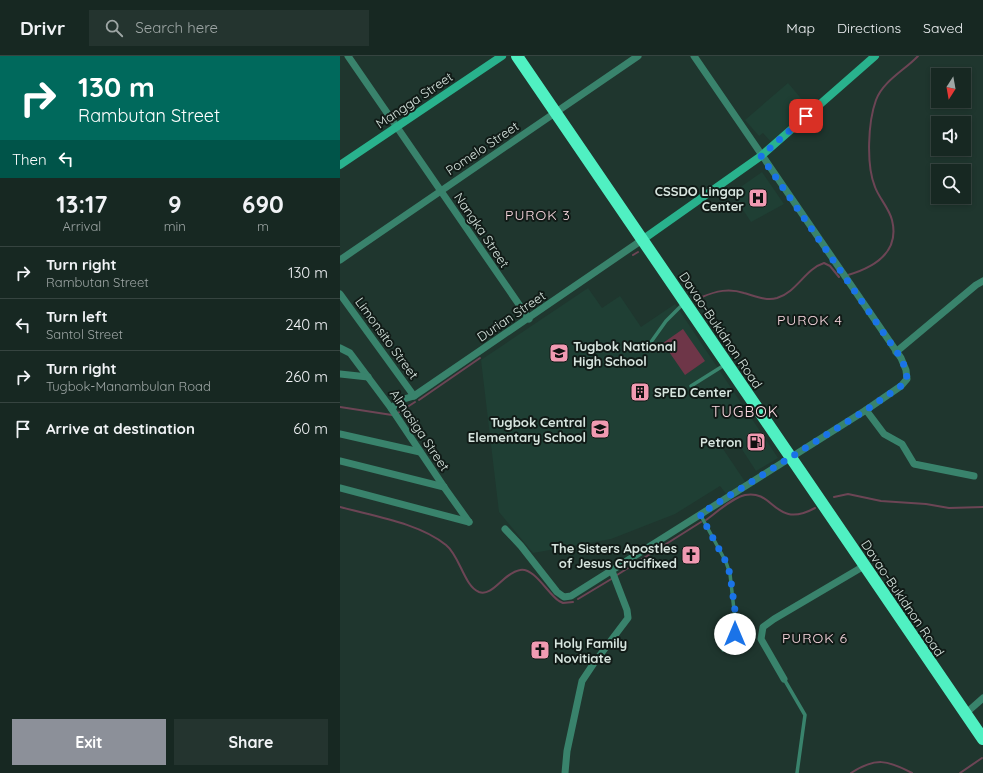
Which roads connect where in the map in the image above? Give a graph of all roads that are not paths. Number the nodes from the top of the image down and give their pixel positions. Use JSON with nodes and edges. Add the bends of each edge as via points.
{"nodes":[{"id":1,"x":348,"y":56,"type":"edge"},
{"id":2,"x":502,"y":56,"type":"edge"},
{"id":3,"x":517,"y":56,"type":"edge"},
{"id":4,"x":638,"y":56,"type":"edge"},
{"id":5,"x":694,"y":56,"type":"edge"},
{"id":6,"x":875,"y":56,"type":"edge"},
{"id":7,"x":556,"y":112,"type":"junction"},
{"id":8,"x":397,"y":126,"type":"junction"},
{"id":9,"x":761,"y":156,"type":"junction"},
{"id":10,"x":340,"y":165,"type":"edge"},
{"id":11,"x":441,"y":191,"type":"junction"},
{"id":12,"x":642,"y":240,"type":"junction"},
{"id":13,"x":340,"y":260,"type":"edge"},
{"id":14,"x":983,"y":281,"type":"edge"},
{"id":15,"x":340,"y":294,"type":"edge"},
{"id":16,"x":685,"y":302,"type":"junction"},
{"id":17,"x":529,"y":319,"type":"junction"},
{"id":18,"x":651,"y":342,"type":"dead end"},
{"id":19,"x":340,"y":348,"type":"edge"},
{"id":20,"x":896,"y":352,"type":"junction"},
{"id":21,"x":726,"y":363,"type":"junction"},
{"id":22,"x":340,"y":374,"type":"edge"},
{"id":23,"x":368,"y":377,"type":"junction"},
{"id":24,"x":691,"y":386,"type":"dead end"},
{"id":25,"x":414,"y":396,"type":"junction"},
{"id":26,"x":391,"y":408,"type":"junction"},
{"id":27,"x":866,"y":410,"type":"junction"},
{"id":28,"x":340,"y":434,"type":"edge"},
{"id":29,"x":420,"y":452,"type":"junction"},
{"id":30,"x":791,"y":457,"type":"junction"},
{"id":31,"x":340,"y":461,"type":"edge"},
{"id":32,"x":974,"y":476,"type":"dead end"},
{"id":33,"x":444,"y":487,"type":"junction"},
{"id":34,"x":340,"y":488,"type":"edge"},
{"id":35,"x":700,"y":514,"type":"junction"},
{"id":36,"x":505,"y":529,"type":"dead end"},
{"id":37,"x":864,"y":566,"type":"junction"},
{"id":38,"x":612,"y":571,"type":"junction"},
{"id":39,"x":723,"y":650,"type":"dead end"},
{"id":40,"x":784,"y":679,"type":"joint"},
{"id":41,"x":983,"y":698,"type":"edge"},
{"id":42,"x":965,"y":714,"type":"junction"},
{"id":43,"x":983,"y":740,"type":"edge"},
{"id":44,"x":565,"y":773,"type":"edge"},
{"id":45,"x":797,"y":773,"type":"edge"}],
"edges":[{"from":1,"to":8,"type":"street","name":"Nangka Street"},
{"from":2,"to":8,"type":"street","name":"Mangga Street"},
{"from":3,"to":7,"type":"highway","name":"Davao-Bukidnon Road"},
{"from":4,"to":7,"type":"street","name":"Pomelo Street"},
{"from":5,"to":9,"type":"street"},
{"from":6,"to":9,"type":"street"},
{"from":7,"to":11,"type":"street","name":"Pomelo Street"},
{"from":7,"to":12,"type":"highway","name":"Davao-Bukidnon Road"},
{"from":8,"to":10,"type":"street","name":"Mangga Street"},
{"from":8,"to":11,"type":"street","name":"Nangka Street"},
{"from":9,"to":12,"type":"street"},
{"from":9,"to":20,"type":"street"},
{"from":11,"to":13,"type":"street","name":"Pomelo Street"},
{"from":11,"to":17,"type":"street","name":"Nangka Street"},
{"from":12,"to":16,"type":"highway","name":"Davao-Bukidnon Road"},
{"from":12,"to":17,"type":"street","name":"Durian Street"},
{"from":14,"to":20,"type":"street"},
{"from":15,"to":25,"type":"street","name":"Limonsito Street"},
{"from":16,"to":18,"type":"lane","via":[[666,321]]},
{"from":16,"to":21,"type":"highway","name":"Davao-Bukidnon Road"},
{"from":17,"to":25,"type":"street","name":"Durian Street"},
{"from":19,"to":23,"type":"street","name":"Almasiga Street","via":[[350,353]]},
{"from":20,"to":27,"type":"street","via":[[904,364],[907,379]]},
{"from":21,"to":24,"type":"lane"},
{"from":21,"to":30,"type":"highway","name":"Davao-Bukidnon Road"},
{"from":22,"to":23,"type":"street"},
{"from":23,"to":26,"type":"street","name":"Almasiga Street"},
{"from":25,"to":26,"type":"street","name":"Durian Street"},
{"from":26,"to":29,"type":"street","name":"Almasiga Street"},
{"from":27,"to":30,"type":"street"},
{"from":27,"to":32,"type":"street","via":[[884,434],[902,444],[914,464]]},
{"from":28,"to":29,"type":"street"},
{"from":29,"to":33,"type":"street","name":"Almasiga Street"},
{"from":30,"to":35,"type":"street"},
{"from":30,"to":37,"type":"highway","name":"Davao-Bukidnon Road"},
{"from":31,"to":33,"type":"street"},
{"from":33,"to":34,"type":"street","name":"Almasiga Street","via":[[469,522]]},
{"from":35,"to":38,"type":"street"},
{"from":35,"to":39,"type":"lane","via":[[730,574],[736,628],[735,634]]},
{"from":36,"to":38,"type":"street","via":[[557,592],[564,597],[576,594]]},
{"from":37,"to":40,"type":"street","via":[[763,627],[761,639]]},
{"from":37,"to":42,"type":"highway","name":"Davao-Bukidnon Road"},
{"from":38,"to":44,"type":"street","via":[[628,618],[582,681],[567,751]]},
{"from":40,"to":45,"type":"lane","via":[[805,715]]},
{"from":41,"to":42,"type":"street"},
{"from":42,"to":43,"type":"highway","name":"Davao-Bukidnon Road"}]}
